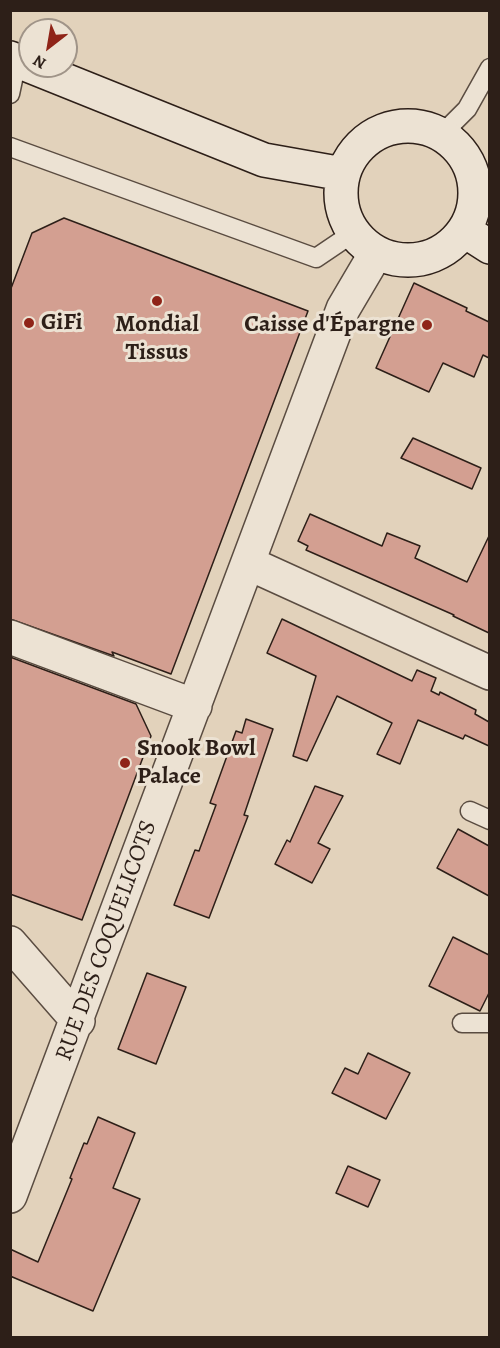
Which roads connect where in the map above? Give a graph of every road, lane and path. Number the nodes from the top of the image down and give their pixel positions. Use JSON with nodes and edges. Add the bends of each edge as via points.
{"nodes":[{"id":1,"x":14,"y":59,"type":"edge"},
{"id":2,"x":489,"y":68,"type":"edge"},
{"id":3,"x":10,"y":94,"type":"edge"},
{"id":4,"x":442,"y":134,"type":"junction"},
{"id":5,"x":10,"y":147,"type":"edge"},
{"id":6,"x":343,"y":174,"type":"junction"},
{"id":7,"x":477,"y":239,"type":"edge"},
{"id":8,"x":364,"y":243,"type":"junction"},
{"id":9,"x":248,"y":563,"type":"junction"},
{"id":10,"x":10,"y":637,"type":"edge"},
{"id":11,"x":489,"y":674,"type":"edge"},
{"id":12,"x":195,"y":706,"type":"junction"},
{"id":13,"x":470,"y":811,"type":"dead end"},
{"id":14,"x":489,"y":820,"type":"edge"},
{"id":15,"x":10,"y":943,"type":"edge"},
{"id":16,"x":78,"y":1021,"type":"junction"},
{"id":17,"x":462,"y":1023,"type":"dead end"},
{"id":18,"x":489,"y":1023,"type":"edge"},
{"id":19,"x":10,"y":1196,"type":"edge"}],
"edges":[{"from":1,"to":3,"type":"lane"},
{"from":1,"to":6,"type":"street","via":[[264,160]]},
{"from":2,"to":4,"type":"lane","via":[[467,108]]},
{"from":4,"to":6,"type":"street","via":[[409,125],[375,134],[356,151]]},
{"from":4,"to":7,"type":"street","via":[[460,148],[471,168],[476,189]]},
{"from":5,"to":8,"type":"lane","via":[[316,258]]},
{"from":6,"to":8,"type":"street","via":[[341,204],[346,219]]},
{"from":7,"to":8,"type":"street","via":[[415,261],[394,260]]},
{"from":8,"to":9,"type":"street","name":"RUE DES COQUELICOTS"},
{"from":9,"to":11,"type":"street"},
{"from":9,"to":12,"type":"street","name":"RUE DES COQUELICOTS"},
{"from":10,"to":12,"type":"street"},
{"from":12,"to":16,"type":"street","name":"RUE DES COQUELICOTS"},
{"from":13,"to":14,"type":"lane"},
{"from":15,"to":16,"type":"street"},
{"from":16,"to":19,"type":"street","name":"RUE DES COQUELICOTS"},
{"from":17,"to":18,"type":"lane"}]}
